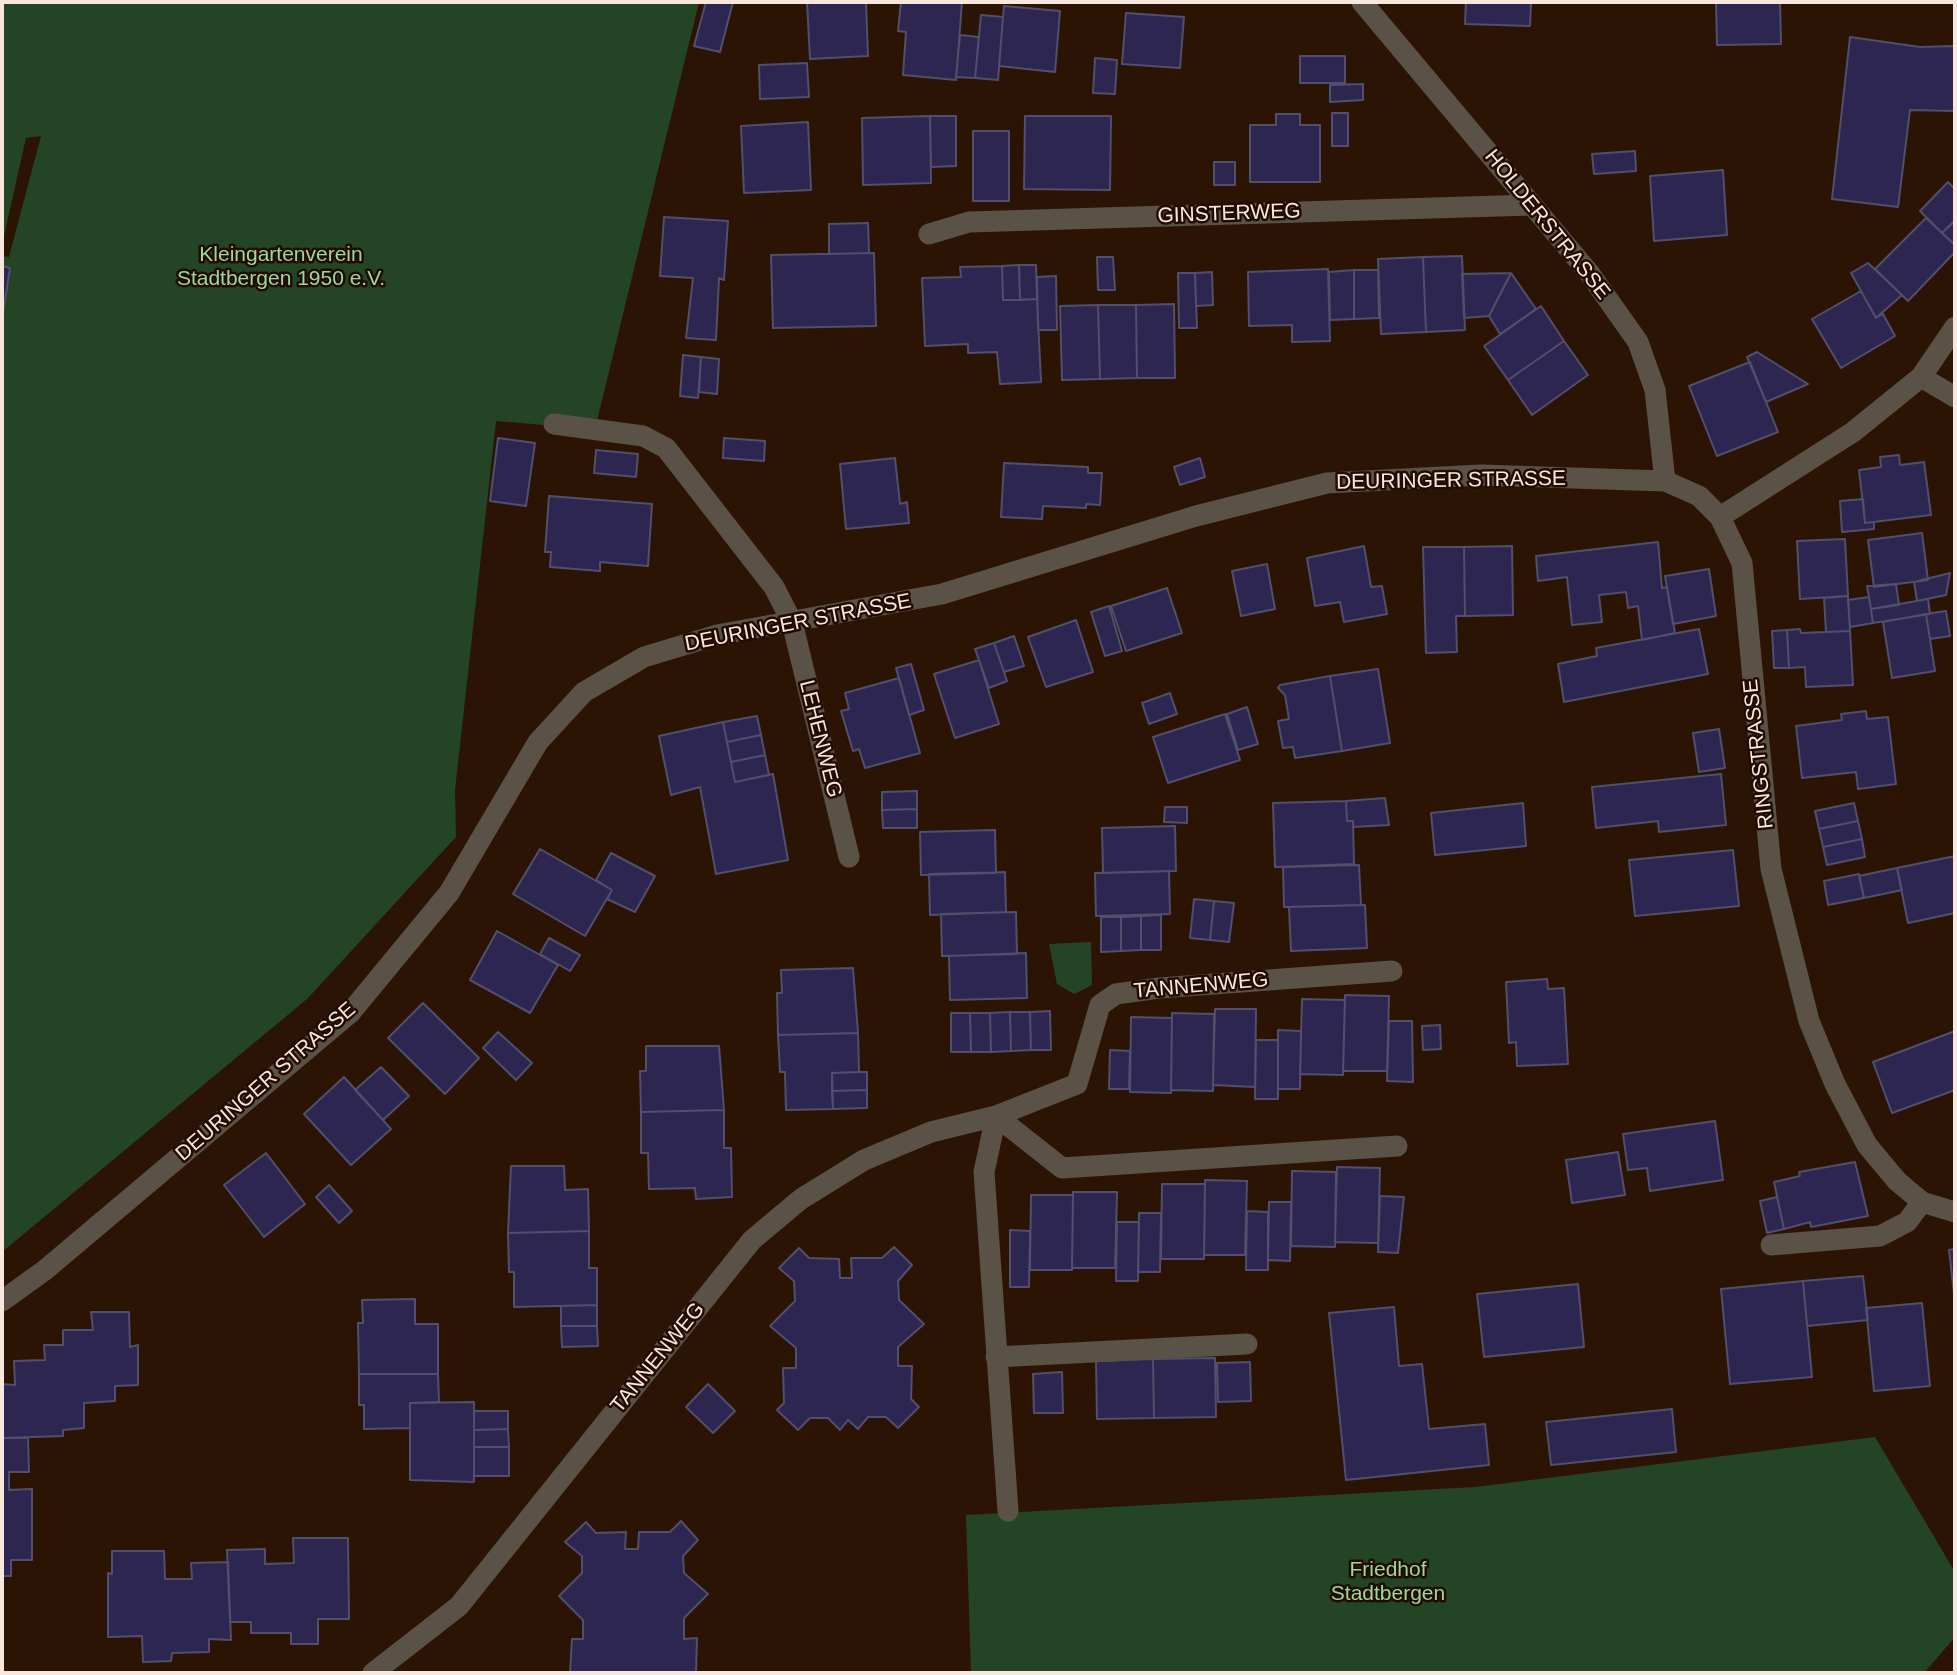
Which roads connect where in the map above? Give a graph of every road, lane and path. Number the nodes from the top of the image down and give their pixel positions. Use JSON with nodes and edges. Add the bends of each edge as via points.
{"nodes":[{"id":1,"x":1362,"y":2,"type":"edge"},
{"id":2,"x":1532,"y":205,"type":"junction"},
{"id":3,"x":929,"y":234,"type":"dead end"},
{"id":4,"x":1955,"y":327,"type":"edge"},
{"id":5,"x":1921,"y":377,"type":"junction"},
{"id":6,"x":1955,"y":397,"type":"edge"},
{"id":7,"x":554,"y":424,"type":"dead end"},
{"id":8,"x":1665,"y":481,"type":"junction"},
{"id":9,"x":1720,"y":517,"type":"junction"},
{"id":10,"x":792,"y":622,"type":"junction"},
{"id":11,"x":849,"y":857,"type":"dead end"},
{"id":12,"x":1392,"y":971,"type":"dead end"},
{"id":13,"x":996,"y":1116,"type":"junction"},
{"id":14,"x":1397,"y":1146,"type":"dead end"},
{"id":15,"x":1922,"y":1202,"type":"junction"},
{"id":16,"x":1955,"y":1212,"type":"edge"},
{"id":17,"x":1771,"y":1245,"type":"dead end"},
{"id":18,"x":2,"y":1301,"type":"edge"},
{"id":19,"x":1247,"y":1344,"type":"dead end"},
{"id":20,"x":996,"y":1357,"type":"junction"},
{"id":21,"x":1008,"y":1511,"type":"dead end"},
{"id":22,"x":373,"y":1673,"type":"edge"}],
"edges":[{"from":1,"to":2,"type":"street","name":"HOLDERSTRASSE"},
{"from":2,"to":3,"type":"street","name":"GINSTERWEG","via":[[969,222]]},
{"from":2,"to":8,"type":"street","name":"HOLDERSTRASSE","via":[[1590,274],[1638,342],[1655,390]]},
{"from":4,"to":5,"type":"street"},
{"from":5,"to":6,"type":"street"},
{"from":5,"to":9,"type":"street","via":[[1853,432]]},
{"from":7,"to":10,"type":"street","name":"LEHENWEG","via":[[643,436],[666,448],[774,587]]},
{"from":8,"to":9,"type":"street","name":"DEURINGER STRASSE","via":[[1699,496]]},
{"from":8,"to":10,"type":"street","name":"DEURINGER STRASSE","via":[[1481,475],[1327,483],[1196,516],[942,594]]},
{"from":9,"to":15,"type":"street","name":"RINGSTRASSE","via":[[1742,563],[1771,869],[1809,1021],[1867,1145]]},
{"from":10,"to":11,"type":"street","name":"LEHENWEG"},
{"from":10,"to":18,"type":"street","name":"DEURINGER STRASSE","via":[[717,635],[645,657],[584,692],[538,742],[449,893],[350,1013],[45,1270]]},
{"from":12,"to":13,"type":"street","name":"TANNENWEG","via":[[1116,994],[1100,1005],[1077,1084]]},
{"from":13,"to":14,"type":"street","via":[[1062,1168]]},
{"from":13,"to":20,"type":"street","via":[[984,1172]]},
{"from":13,"to":22,"type":"street","name":"TANNENWEG","via":[[931,1132],[864,1160],[776,1218],[752,1240],[459,1606]]},
{"from":15,"to":16,"type":"street","name":"RINGSTRASSE"},
{"from":15,"to":17,"type":"street","via":[[1907,1222],[1880,1236]]},
{"from":19,"to":20,"type":"street"},
{"from":20,"to":21,"type":"street"}]}
